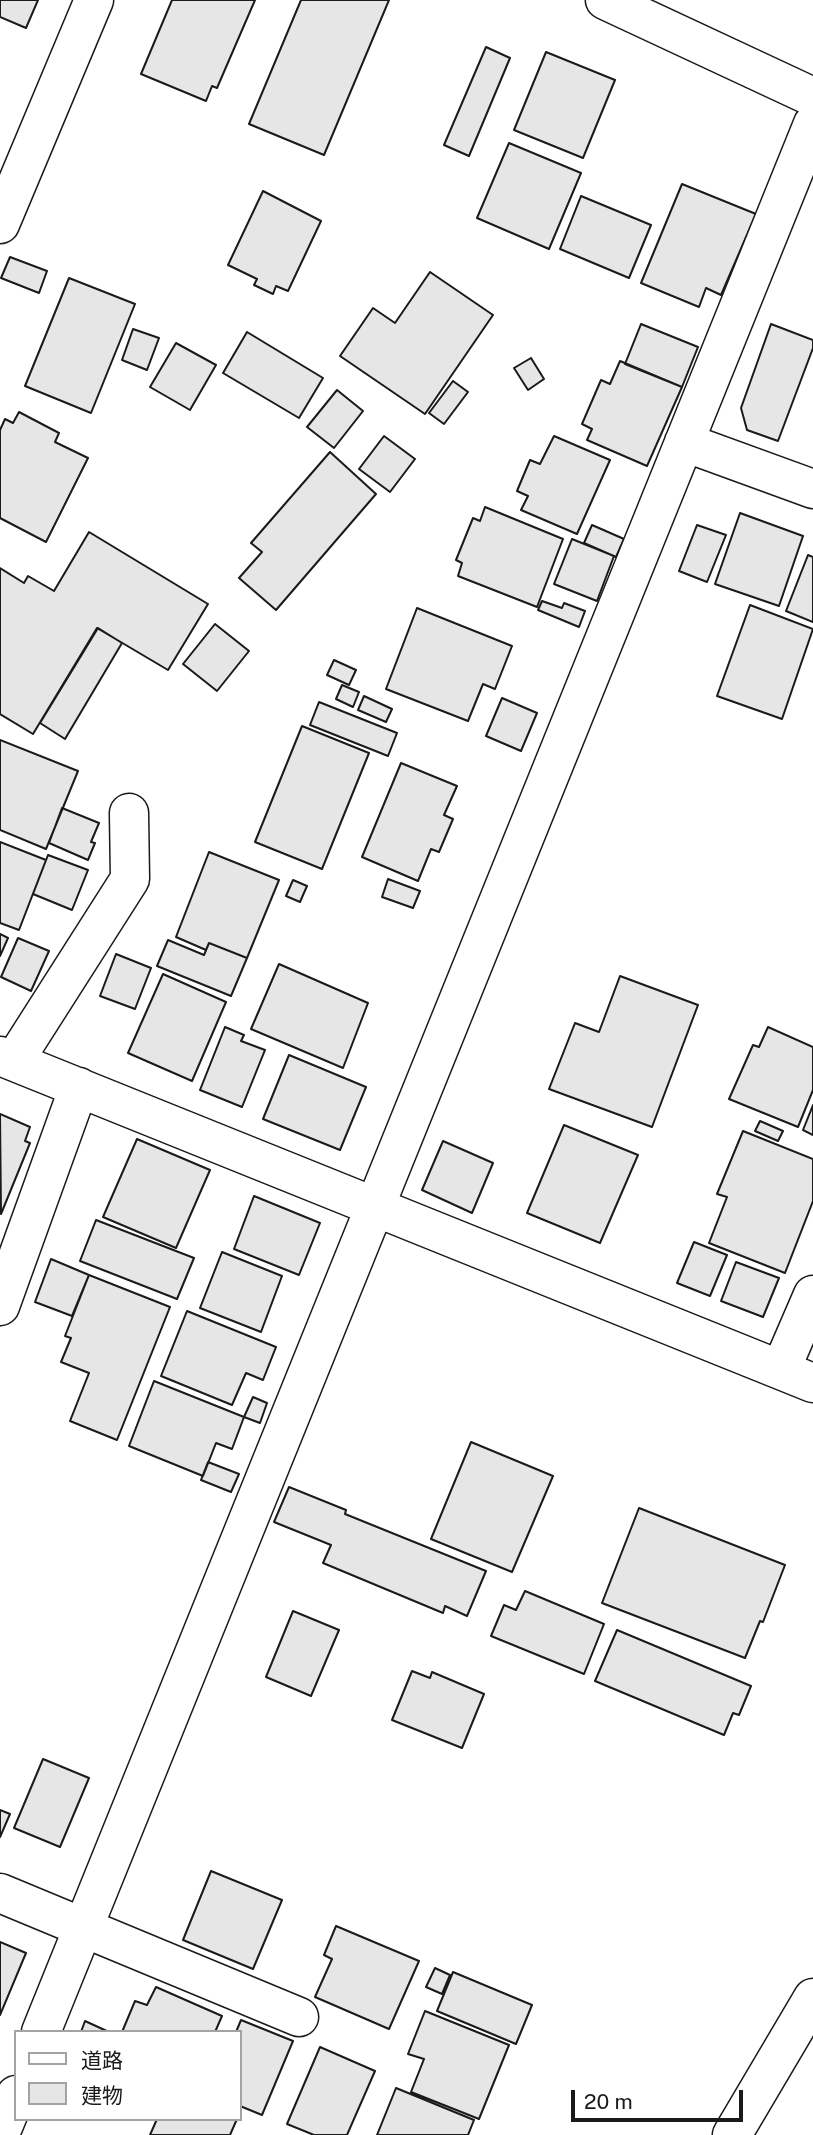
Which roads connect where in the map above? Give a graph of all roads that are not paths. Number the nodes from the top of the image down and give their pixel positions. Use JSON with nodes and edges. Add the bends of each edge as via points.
{"nodes":[{"id":1,"x":94,"y":0,"type":"edge"},
{"id":2,"x":605,"y":0,"type":"edge"},
{"id":3,"x":813,"y":97,"type":"edge"},
{"id":4,"x":813,"y":124,"type":"edge"},
{"id":5,"x":0,"y":224,"type":"edge"},
{"id":6,"x":684,"y":442,"type":"junction"},
{"id":7,"x":813,"y":489,"type":"edge"},
{"id":8,"x":129,"y":813,"type":"dead end"},
{"id":9,"x":7,"y":1059,"type":"edge"},
{"id":10,"x":79,"y":1087,"type":"junction"},
{"id":11,"x":374,"y":1207,"type":"junction"},
{"id":12,"x":813,"y":1294,"type":"edge"},
{"id":13,"x":0,"y":1306,"type":"edge"},
{"id":14,"x":797,"y":1376,"type":"edge"},
{"id":15,"x":0,"y":1893,"type":"edge"},
{"id":16,"x":83,"y":1927,"type":"junction"},
{"id":17,"x":813,"y":1998,"type":"edge"},
{"id":18,"x":299,"y":2017,"type":"dead end"},
{"id":19,"x":42,"y":2030,"type":"edge"},
{"id":20,"x":14,"y":2100,"type":"edge"},
{"id":21,"x":0,"y":2134,"type":"edge"},
{"id":22,"x":732,"y":2135,"type":"edge"}],
"edges":[{"from":1,"to":5,"type":"street"},
{"from":2,"to":3,"type":"street"},
{"from":4,"to":6,"type":"street"},
{"from":6,"to":7,"type":"street"},
{"from":6,"to":11,"type":"street"},
{"from":8,"to":9,"type":"street","via":[[130,879]]},
{"from":9,"to":10,"type":"street"},
{"from":10,"to":11,"type":"street"},
{"from":10,"to":13,"type":"street"},
{"from":11,"to":14,"type":"street"},
{"from":11,"to":16,"type":"street"},
{"from":12,"to":14,"type":"street"},
{"from":15,"to":16,"type":"street"},
{"from":16,"to":18,"type":"street"},
{"from":16,"to":19,"type":"street"},
{"from":17,"to":22,"type":"street"},
{"from":20,"to":21,"type":"street"}]}
